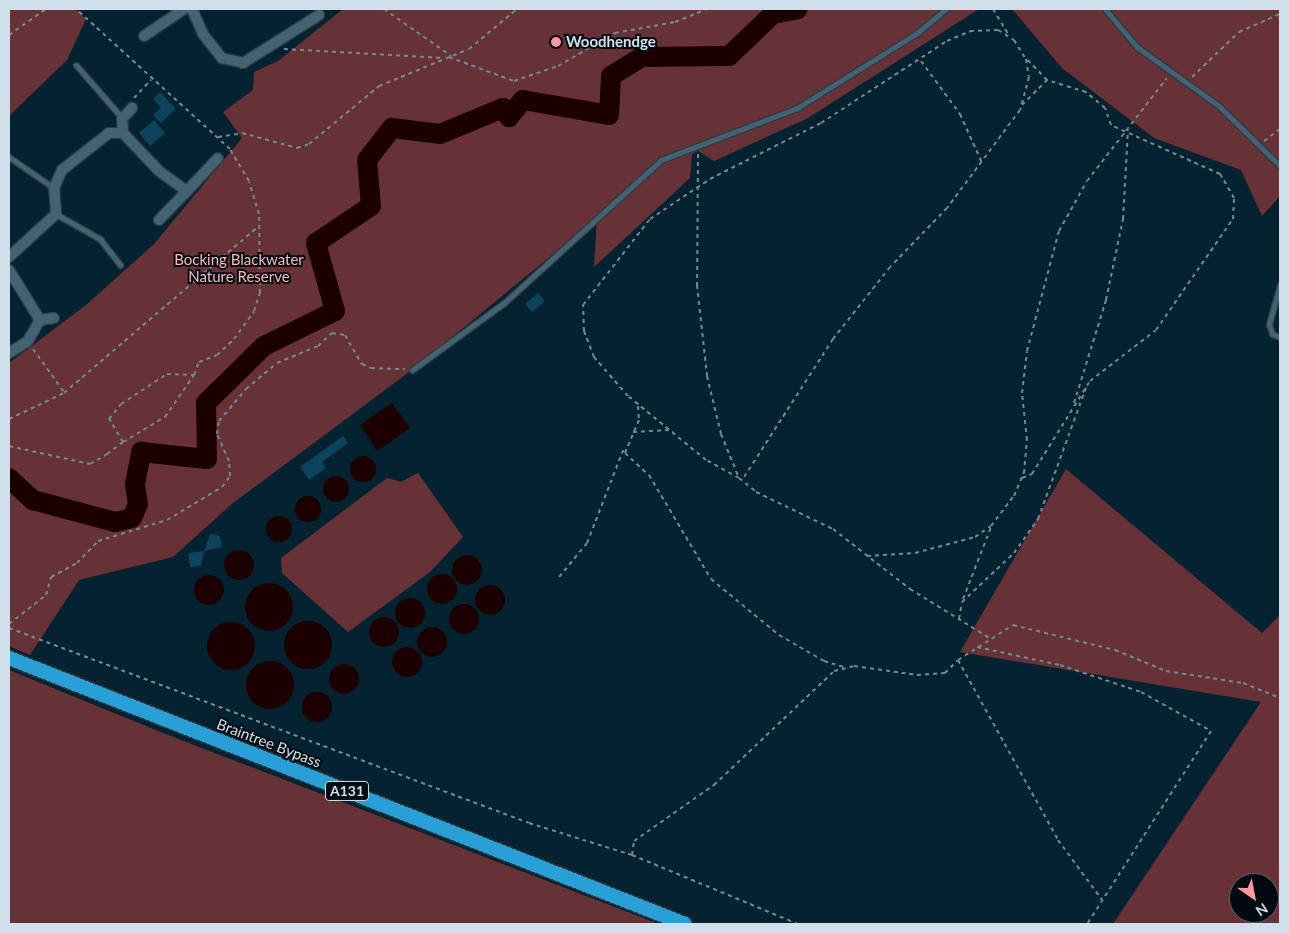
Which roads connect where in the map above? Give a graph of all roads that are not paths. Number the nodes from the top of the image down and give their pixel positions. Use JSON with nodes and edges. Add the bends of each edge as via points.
{"nodes":[{"id":1,"x":184,"y":9,"type":"edge"},
{"id":2,"x":192,"y":9,"type":"edge"},
{"id":3,"x":946,"y":9,"type":"edge"},
{"id":4,"x":1105,"y":9,"type":"edge"},
{"id":5,"x":320,"y":15,"type":"dead end"},
{"id":6,"x":144,"y":36,"type":"dead end"},
{"id":7,"x":76,"y":65,"type":"dead end"},
{"id":8,"x":132,"y":108,"type":"dead end"},
{"id":9,"x":121,"y":116,"type":"junction"},
{"id":10,"x":123,"y":132,"type":"junction"},
{"id":11,"x":9,"y":157,"type":"edge"},
{"id":12,"x":218,"y":158,"type":"dead end"},
{"id":13,"x":1280,"y":166,"type":"edge"},
{"id":14,"x":54,"y":188,"type":"junction"},
{"id":15,"x":187,"y":191,"type":"junction"},
{"id":16,"x":56,"y":214,"type":"junction"},
{"id":17,"x":159,"y":220,"type":"dead end"},
{"id":18,"x":9,"y":257,"type":"edge"},
{"id":19,"x":120,"y":264,"type":"dead end"},
{"id":20,"x":9,"y":270,"type":"edge"},
{"id":21,"x":1280,"y":285,"type":"edge"},
{"id":22,"x":54,"y":318,"type":"dead end"},
{"id":23,"x":40,"y":320,"type":"junction"},
{"id":24,"x":1280,"y":337,"type":"edge"},
{"id":25,"x":9,"y":353,"type":"edge"},
{"id":26,"x":412,"y":370,"type":"road end"},
{"id":27,"x":9,"y":658,"type":"edge"},
{"id":28,"x":685,"y":924,"type":"edge"}],
"edges":[{"from":1,"to":6,"type":"street"},
{"from":2,"to":5,"type":"street","via":[[203,34],[222,58],[243,63],[272,49]]},
{"from":3,"to":26,"type":"lane","via":[[917,33],[797,108],[661,160],[504,304]]},
{"from":4,"to":13,"type":"lane","via":[[1137,47],[1219,106]]},
{"from":7,"to":9,"type":"lane"},
{"from":8,"to":9,"type":"street"},
{"from":9,"to":10,"type":"street"},
{"from":10,"to":14,"type":"street","via":[[97,140],[62,170]]},
{"from":10,"to":15,"type":"street","via":[[159,171]]},
{"from":11,"to":14,"type":"lane"},
{"from":12,"to":15,"type":"street"},
{"from":14,"to":16,"type":"street"},
{"from":15,"to":17,"type":"street"},
{"from":16,"to":18,"type":"street"},
{"from":16,"to":19,"type":"lane","via":[[100,239]]},
{"from":20,"to":23,"type":"street"},
{"from":21,"to":24,"type":"lane","via":[[1269,324],[1272,334]]},
{"from":22,"to":23,"type":"street"},
{"from":23,"to":25,"type":"street","via":[[28,340]]},
{"from":27,"to":28,"type":"highway","name":"Braintree Bypass","number":"A131"}]}
